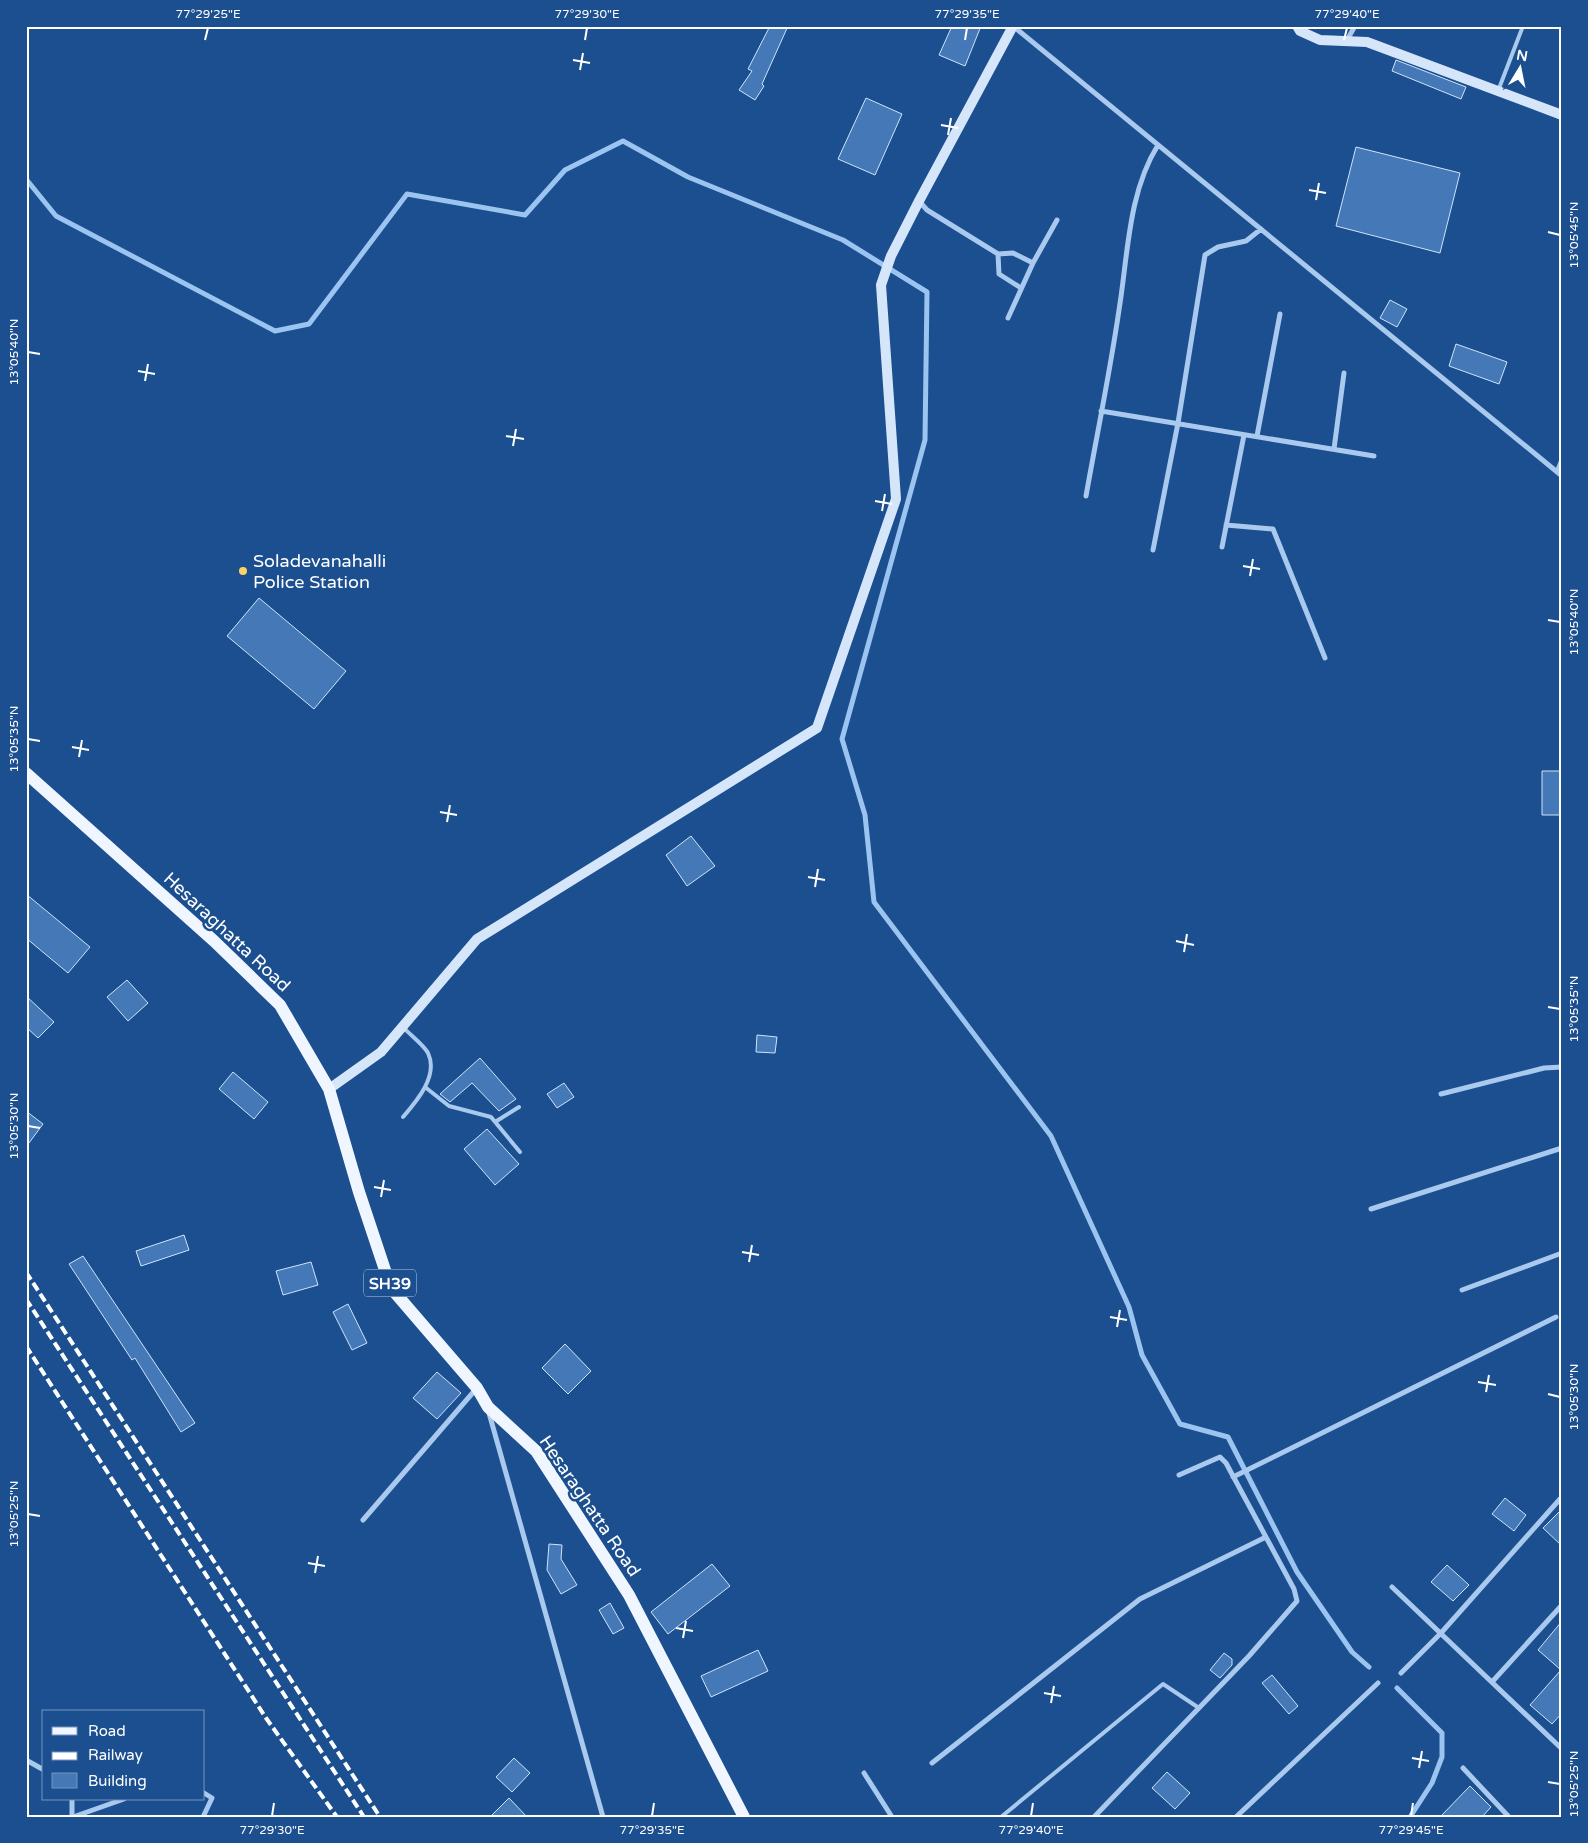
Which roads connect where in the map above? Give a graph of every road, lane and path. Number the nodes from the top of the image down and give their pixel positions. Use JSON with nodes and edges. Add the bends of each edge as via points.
{"nodes":[{"id":1,"x":1013,"y":26,"type":"edge"},
{"id":2,"x":1297,"y":26,"type":"edge"},
{"id":3,"x":1355,"y":26,"type":"edge"},
{"id":4,"x":1523,"y":26,"type":"edge"},
{"id":5,"x":1347,"y":40,"type":"junction"},
{"id":6,"x":1498,"y":91,"type":"junction"},
{"id":7,"x":1562,"y":115,"type":"edge"},
{"id":8,"x":1158,"y":145,"type":"junction"},
{"id":9,"x":919,"y":201,"type":"junction"},
{"id":10,"x":1057,"y":220,"type":"dead end"},
{"id":11,"x":1261,"y":229,"type":"junction"},
{"id":12,"x":998,"y":254,"type":"junction"},
{"id":13,"x":1033,"y":263,"type":"junction"},
{"id":14,"x":1021,"y":288,"type":"junction"},
{"id":15,"x":1280,"y":314,"type":"dead end"},
{"id":16,"x":1008,"y":318,"type":"dead end"},
{"id":17,"x":1344,"y":373,"type":"dead end"},
{"id":18,"x":1101,"y":411,"type":"junction"},
{"id":19,"x":1178,"y":423,"type":"junction"},
{"id":20,"x":1244,"y":435,"type":"junction"},
{"id":21,"x":1257,"y":436,"type":"junction"},
{"id":22,"x":1334,"y":449,"type":"junction"},
{"id":23,"x":1374,"y":456,"type":"dead end"},
{"id":24,"x":1562,"y":460,"type":"edge"},
{"id":25,"x":1559,"y":474,"type":"edge"},
{"id":26,"x":1086,"y":496,"type":"dead end"},
{"id":27,"x":1226,"y":525,"type":"junction"},
{"id":28,"x":1222,"y":547,"type":"dead end"},
{"id":29,"x":1153,"y":550,"type":"dead end"},
{"id":30,"x":1325,"y":658,"type":"dead end"},
{"id":31,"x":26,"y":773,"type":"edge"},
{"id":32,"x":402,"y":1026,"type":"junction"},
{"id":33,"x":1562,"y":1067,"type":"edge"},
{"id":34,"x":425,"y":1087,"type":"junction"},
{"id":35,"x":329,"y":1089,"type":"junction"},
{"id":36,"x":1441,"y":1094,"type":"dead end"},
{"id":37,"x":519,"y":1107,"type":"dead end"},
{"id":38,"x":403,"y":1117,"type":"dead end"},
{"id":39,"x":495,"y":1122,"type":"junction"},
{"id":40,"x":1562,"y":1148,"type":"edge"},
{"id":41,"x":520,"y":1152,"type":"dead end"},
{"id":42,"x":1371,"y":1209,"type":"dead end"},
{"id":43,"x":1562,"y":1253,"type":"edge"},
{"id":44,"x":1462,"y":1290,"type":"dead end"},
{"id":45,"x":1556,"y":1317,"type":"dead end"},
{"id":46,"x":477,"y":1388,"type":"junction"},
{"id":47,"x":488,"y":1408,"type":"junction"},
{"id":48,"x":1179,"y":1475,"type":"dead end"},
{"id":49,"x":1234,"y":1476,"type":"junction"},
{"id":50,"x":1560,"y":1499,"type":"dead end"},
{"id":51,"x":363,"y":1520,"type":"dead end"},
{"id":52,"x":1266,"y":1537,"type":"junction"},
{"id":53,"x":1392,"y":1586,"type":"dead end"},
{"id":54,"x":1562,"y":1605,"type":"edge"},
{"id":55,"x":1440,"y":1633,"type":"junction"},
{"id":56,"x":1401,"y":1673,"type":"dead end"},
{"id":57,"x":1492,"y":1682,"type":"junction"},
{"id":58,"x":1378,"y":1683,"type":"dead end"},
{"id":59,"x":1199,"y":1708,"type":"junction"},
{"id":60,"x":1562,"y":1740,"type":"edge"},
{"id":61,"x":1560,"y":1747,"type":"edge"},
{"id":62,"x":26,"y":1760,"type":"edge"},
{"id":63,"x":932,"y":1763,"type":"dead end"},
{"id":64,"x":1463,"y":1768,"type":"dead end"},
{"id":65,"x":42,"y":1769,"type":"edge"},
{"id":66,"x":864,"y":1773,"type":"dead end"},
{"id":67,"x":205,"y":1794,"type":"edge"},
{"id":68,"x":72,"y":1800,"type":"edge"},
{"id":69,"x":121,"y":1800,"type":"edge"},
{"id":70,"x":73,"y":1817,"type":"edge"},
{"id":71,"x":203,"y":1817,"type":"edge"},
{"id":72,"x":603,"y":1817,"type":"edge"},
{"id":73,"x":744,"y":1817,"type":"edge"},
{"id":74,"x":892,"y":1817,"type":"edge"},
{"id":75,"x":1001,"y":1817,"type":"edge"},
{"id":76,"x":1094,"y":1817,"type":"edge"},
{"id":77,"x":1236,"y":1817,"type":"edge"},
{"id":78,"x":1509,"y":1817,"type":"edge"}],
"edges":[{"from":1,"to":8,"type":"street"},
{"from":1,"to":9,"type":"street"},
{"from":2,"to":5,"type":"street","via":[[1300,31],[1320,40]]},
{"from":3,"to":5,"type":"street"},
{"from":4,"to":6,"type":"lane"},
{"from":5,"to":6,"type":"street","via":[[1367,42]]},
{"from":6,"to":7,"type":"street"},
{"from":8,"to":11,"type":"street"},
{"from":8,"to":18,"type":"street","via":[[1145,166],[1137,194]]},
{"from":9,"to":12,"type":"street","via":[[927,210]]},
{"from":9,"to":32,"type":"street","via":[[891,256],[881,285],[896,499],[818,728],[477,939]]},
{"from":10,"to":13,"type":"street"},
{"from":11,"to":19,"type":"street","via":[[1246,240],[1218,247],[1205,255]]},
{"from":11,"to":25,"type":"street"},
{"from":12,"to":13,"type":"street","via":[[1013,253]]},
{"from":12,"to":14,"type":"street","via":[[999,274]]},
{"from":13,"to":14,"type":"street"},
{"from":14,"to":16,"type":"street"},
{"from":15,"to":21,"type":"street"},
{"from":17,"to":22,"type":"street"},
{"from":18,"to":19,"type":"street"},
{"from":18,"to":26,"type":"street"},
{"from":19,"to":20,"type":"street"},
{"from":19,"to":29,"type":"street"},
{"from":20,"to":21,"type":"street"},
{"from":20,"to":27,"type":"street"},
{"from":21,"to":22,"type":"street"},
{"from":22,"to":23,"type":"street"},
{"from":24,"to":25,"type":"street"},
{"from":27,"to":28,"type":"street"},
{"from":27,"to":30,"type":"street","via":[[1273,529]]},
{"from":31,"to":35,"type":"main road","name":"Hesaraghatta Road","number":"SH39","via":[[214,941],[280,1005]]},
{"from":32,"to":34,"type":"lane","via":[[428,1054],[430,1071]]},
{"from":32,"to":35,"type":"street","via":[[381,1052]]},
{"from":33,"to":36,"type":"street","via":[[1544,1068]]},
{"from":34,"to":38,"type":"lane"},
{"from":34,"to":39,"type":"lane","via":[[449,1106],[491,1117]]},
{"from":35,"to":46,"type":"main road","name":"Hesaraghatta Road","number":"SH39","via":[[392,1288]]},
{"from":37,"to":39,"type":"lane"},
{"from":39,"to":41,"type":"lane"},
{"from":40,"to":42,"type":"street"},
{"from":43,"to":44,"type":"street"},
{"from":45,"to":49,"type":"street"},
{"from":46,"to":47,"type":"main road","name":"Hesaraghatta Road","number":"SH39"},
{"from":46,"to":51,"type":"street"},
{"from":47,"to":72,"type":"street"},
{"from":47,"to":73,"type":"main road","name":"Hesaraghatta Road","number":"SH39","via":[[536,1452],[629,1595]]},
{"from":48,"to":49,"type":"street","via":[[1220,1457]]},
{"from":49,"to":52,"type":"street"},
{"from":50,"to":55,"type":"street"},
{"from":52,"to":59,"type":"street","via":[[1294,1589],[1297,1601]]},
{"from":52,"to":63,"type":"street","via":[[1140,1599]]},
{"from":53,"to":55,"type":"street"},
{"from":54,"to":57,"type":"street"},
{"from":55,"to":56,"type":"street"},
{"from":55,"to":57,"type":"street"},
{"from":57,"to":61,"type":"street"},
{"from":58,"to":77,"type":"street"},
{"from":59,"to":75,"type":"lane","via":[[1163,1684]]},
{"from":59,"to":76,"type":"street"},
{"from":60,"to":61,"type":"street"},
{"from":62,"to":65,"type":"street"},
{"from":64,"to":78,"type":"street"},
{"from":66,"to":74,"type":"street"},
{"from":67,"to":71,"type":"street","via":[[212,1798]]},
{"from":68,"to":70,"type":"street"},
{"from":69,"to":70,"type":"street"}]}
